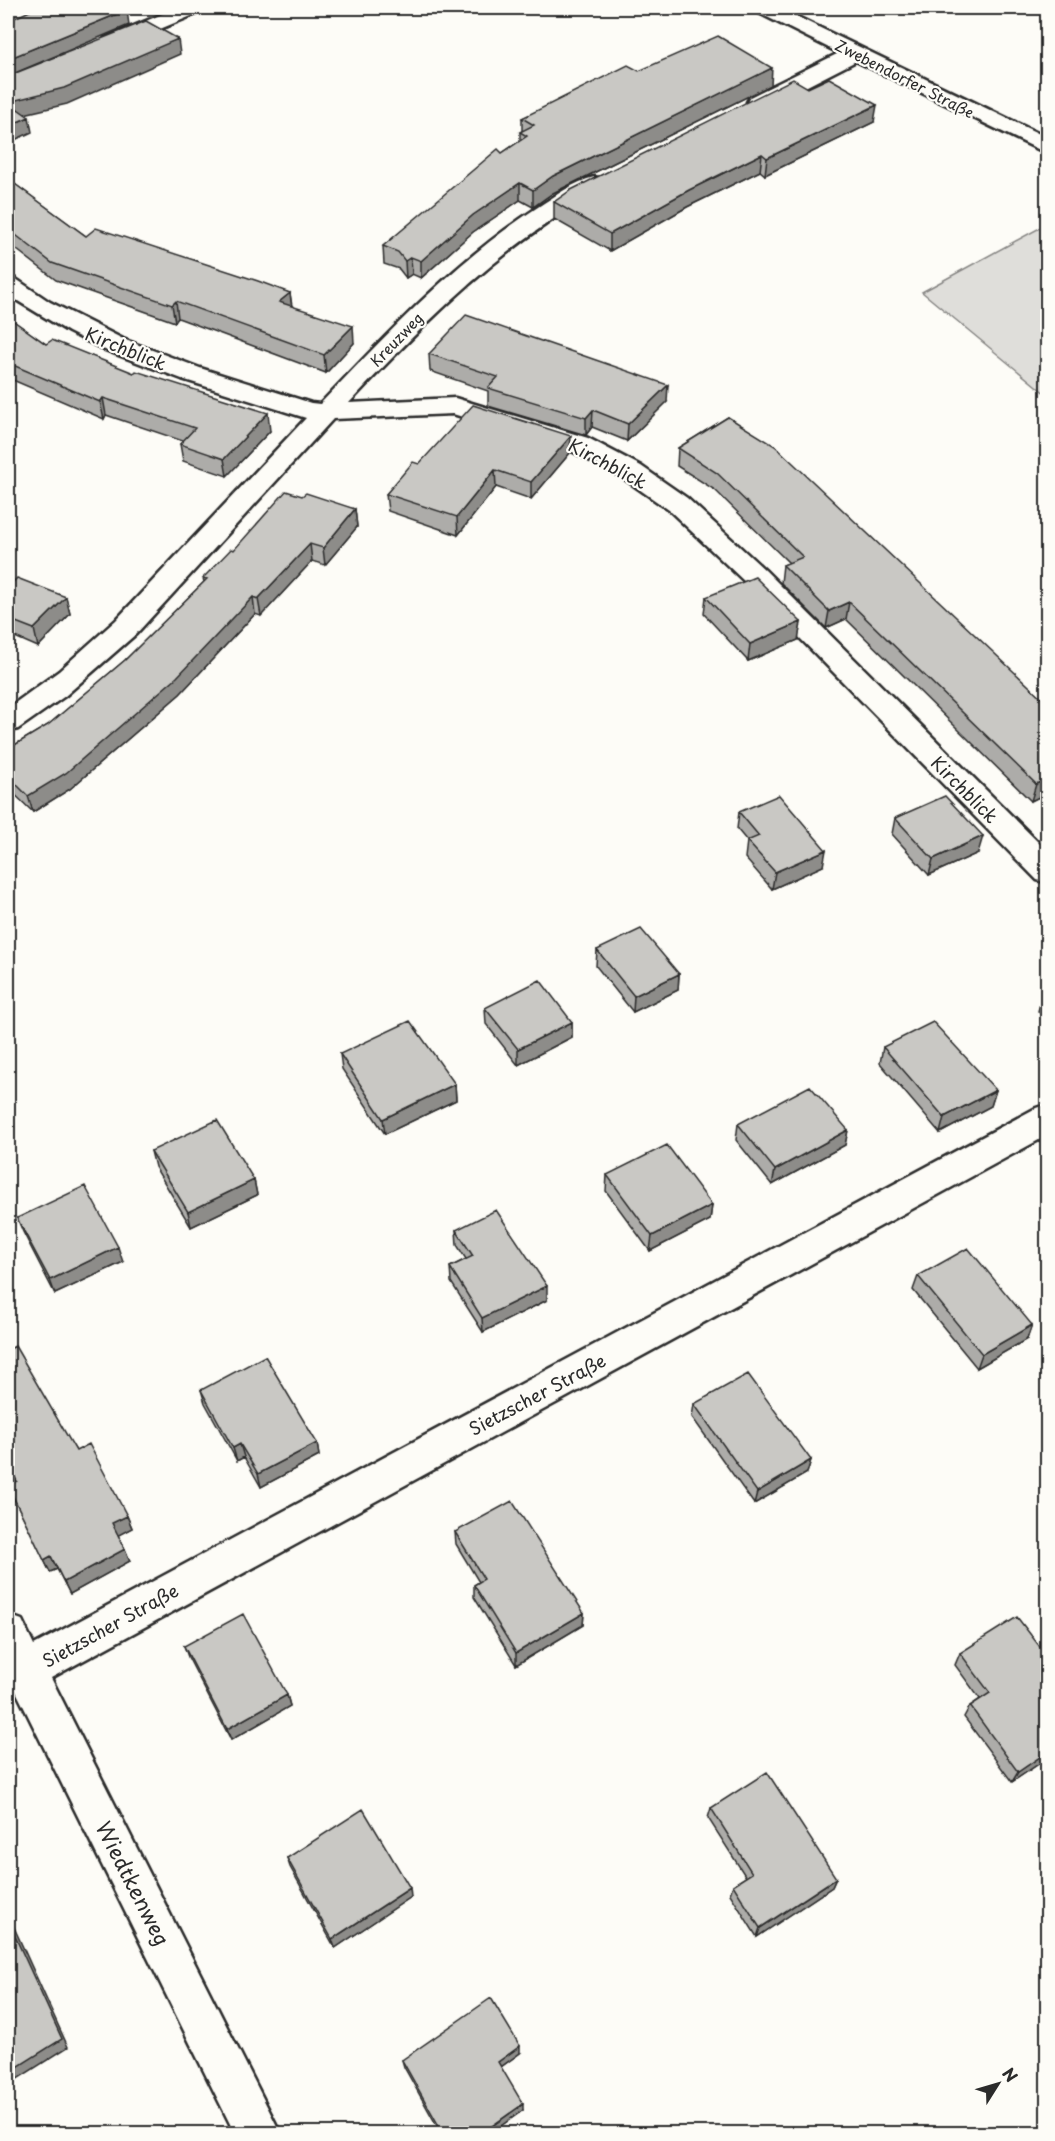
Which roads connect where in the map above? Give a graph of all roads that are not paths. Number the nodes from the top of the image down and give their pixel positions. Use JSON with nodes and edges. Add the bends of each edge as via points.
{"nodes":[{"id":1,"x":194,"y":8,"type":"edge"},
{"id":2,"x":764,"y":8,"type":"edge"},
{"id":3,"x":95,"y":49,"type":"edge"},
{"id":4,"x":856,"y":53,"type":"junction"},
{"id":5,"x":741,"y":111,"type":"edge"},
{"id":6,"x":1047,"y":147,"type":"edge"},
{"id":7,"x":615,"y":174,"type":"edge"},
{"id":8,"x":8,"y":284,"type":"edge"},
{"id":9,"x":326,"y":412,"type":"junction"},
{"id":10,"x":8,"y":722,"type":"edge"},
{"id":11,"x":1047,"y":872,"type":"edge"},
{"id":12,"x":1047,"y":1118,"type":"edge"},
{"id":13,"x":8,"y":1634,"type":"edge"},
{"id":14,"x":27,"y":1670,"type":"junction"},
{"id":15,"x":259,"y":2133,"type":"edge"}],
"edges":[{"from":1,"to":3,"type":"street"},
{"from":2,"to":4,"type":"street","name":"Zwebendorfer Straße"},
{"from":4,"to":5,"type":"street"},
{"from":4,"to":6,"type":"street","name":"Zwebendorfer Straße"},
{"from":7,"to":9,"type":"street","name":"Kreuzweg","via":[[547,210],[490,250],[432,301]]},
{"from":8,"to":9,"type":"street","name":"Kirchblick","via":[[67,324],[115,346],[309,411]]},
{"from":9,"to":10,"type":"street","name":"Kreuzweg","via":[[126,627],[86,665]]},
{"from":9,"to":11,"type":"street","name":"Kirchblick","via":[[455,406],[579,444],[632,471],[678,504],[755,576]]},
{"from":12,"to":14,"type":"street","name":"Sietzscher Straße"},
{"from":13,"to":14,"type":"street","name":"Wiedtkenweg"},
{"from":14,"to":15,"type":"street","name":"Wiedtkenweg"}]}
